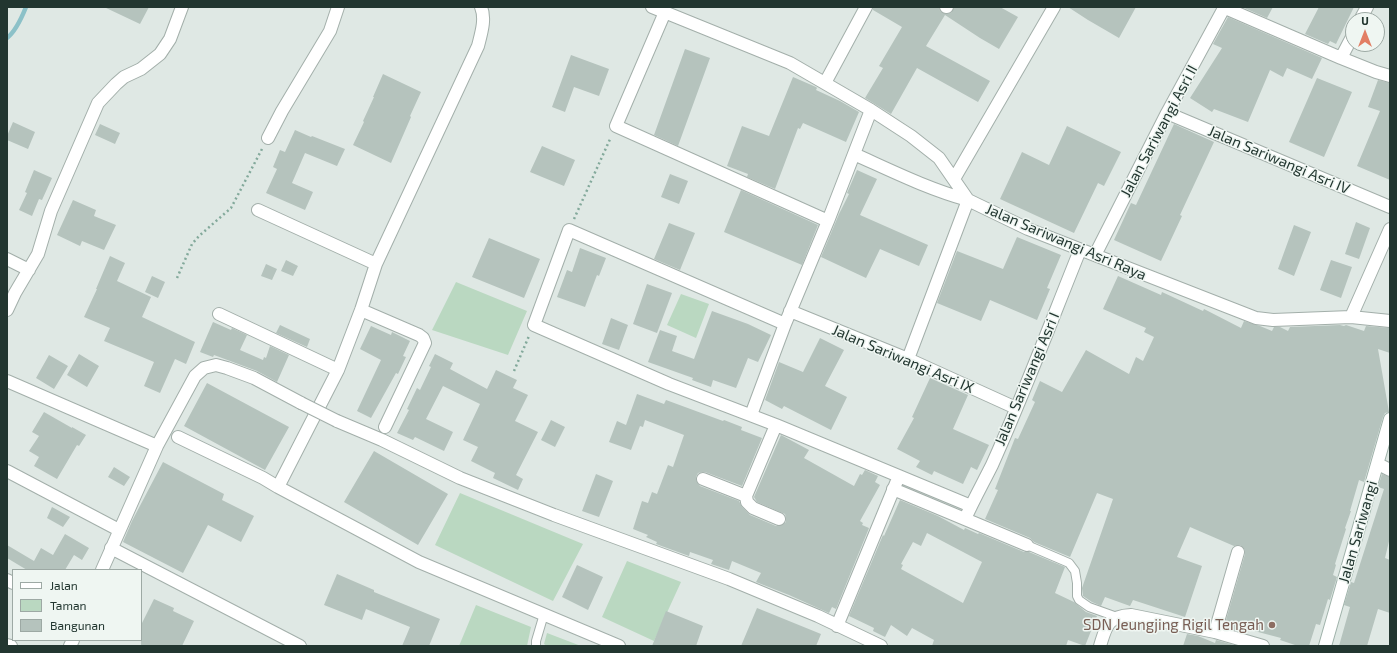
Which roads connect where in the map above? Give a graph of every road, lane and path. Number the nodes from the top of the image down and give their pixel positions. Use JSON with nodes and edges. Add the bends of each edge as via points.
{"nodes":[{"id":1,"x":182,"y":7,"type":"edge"},
{"id":2,"x":338,"y":7,"type":"edge"},
{"id":3,"x":481,"y":7,"type":"edge"},
{"id":4,"x":652,"y":7,"type":"edge"},
{"id":5,"x":866,"y":7,"type":"edge"},
{"id":6,"x":1054,"y":7,"type":"edge"},
{"id":7,"x":1224,"y":7,"type":"edge"},
{"id":8,"x":665,"y":12,"type":"junction"},
{"id":9,"x":1345,"y":50,"type":"edge"},
{"id":10,"x":1341,"y":58,"type":"junction"},
{"id":11,"x":1390,"y":76,"type":"edge"},
{"id":12,"x":825,"y":83,"type":"junction"},
{"id":13,"x":871,"y":110,"type":"junction"},
{"id":14,"x":1167,"y":113,"type":"junction"},
{"id":15,"x":616,"y":126,"type":"junction"},
{"id":16,"x":268,"y":138,"type":"joint"},
{"id":17,"x":854,"y":154,"type":"junction"},
{"id":18,"x":954,"y":179,"type":"junction"},
{"id":19,"x":968,"y":200,"type":"junction"},
{"id":20,"x":1390,"y":207,"type":"edge"},
{"id":21,"x":258,"y":210,"type":"dead end"},
{"id":22,"x":828,"y":221,"type":"junction"},
{"id":23,"x":1390,"y":229,"type":"edge"},
{"id":24,"x":570,"y":230,"type":"junction"},
{"id":25,"x":1080,"y":250,"type":"junction"},
{"id":26,"x":1095,"y":255,"type":"junction"},
{"id":27,"x":7,"y":259,"type":"edge"},
{"id":28,"x":376,"y":264,"type":"junction"},
{"id":29,"x":29,"y":270,"type":"junction"},
{"id":30,"x":177,"y":278,"type":"dead end"},
{"id":31,"x":7,"y":310,"type":"edge"},
{"id":32,"x":361,"y":310,"type":"junction"},
{"id":33,"x":790,"y":311,"type":"junction"},
{"id":34,"x":218,"y":314,"type":"dead end"},
{"id":35,"x":1351,"y":317,"type":"junction"},
{"id":36,"x":1390,"y":321,"type":"edge"},
{"id":37,"x":785,"y":324,"type":"junction"},
{"id":38,"x":534,"y":325,"type":"junction"},
{"id":39,"x":908,"y":359,"type":"junction"},
{"id":40,"x":338,"y":370,"type":"junction"},
{"id":41,"x":514,"y":371,"type":"dead end"},
{"id":42,"x":7,"y":381,"type":"edge"},
{"id":43,"x":1016,"y":408,"type":"junction"},
{"id":44,"x":751,"y":415,"type":"junction"},
{"id":45,"x":1390,"y":419,"type":"edge"},
{"id":46,"x":776,"y":425,"type":"junction"},
{"id":47,"x":385,"y":427,"type":"dead end"},
{"id":48,"x":178,"y":437,"type":"dead end"},
{"id":49,"x":157,"y":446,"type":"junction"},
{"id":50,"x":1378,"y":464,"type":"junction"},
{"id":51,"x":1390,"y":470,"type":"edge"},
{"id":52,"x":7,"y":471,"type":"edge"},
{"id":53,"x":899,"y":476,"type":"junction"},
{"id":54,"x":703,"y":479,"type":"dead end"},
{"id":55,"x":278,"y":487,"type":"junction"},
{"id":56,"x":893,"y":489,"type":"junction"},
{"id":57,"x":746,"y":496,"type":"junction"},
{"id":58,"x":971,"y":506,"type":"junction"},
{"id":59,"x":779,"y":519,"type":"dead end"},
{"id":60,"x":965,"y":519,"type":"junction"},
{"id":61,"x":119,"y":530,"type":"junction"},
{"id":62,"x":1027,"y":545,"type":"joint"},
{"id":63,"x":111,"y":548,"type":"junction"},
{"id":64,"x":1238,"y":552,"type":"dead end"},
{"id":65,"x":102,"y":569,"type":"edge"},
{"id":66,"x":544,"y":614,"type":"junction"},
{"id":67,"x":1117,"y":617,"type":"junction"},
{"id":68,"x":837,"y":626,"type":"junction"},
{"id":69,"x":1215,"y":632,"type":"junction"},
{"id":70,"x":7,"y":645,"type":"edge"},
{"id":71,"x":11,"y":646,"type":"edge"},
{"id":72,"x":300,"y":646,"type":"edge"},
{"id":73,"x":536,"y":646,"type":"edge"},
{"id":74,"x":619,"y":646,"type":"edge"},
{"id":75,"x":881,"y":646,"type":"edge"},
{"id":76,"x":1100,"y":646,"type":"edge"},
{"id":77,"x":1263,"y":646,"type":"edge"},
{"id":78,"x":1325,"y":646,"type":"edge"}],
"edges":[{"from":1,"to":29,"type":"street","via":[[170,39],[160,54],[141,69],[124,77],[98,103],[51,211],[38,254]]},
{"from":2,"to":16,"type":"street","via":[[330,31]]},
{"from":3,"to":28,"type":"street","via":[[482,31],[478,46]]},
{"from":4,"to":8,"type":"street","name":"Jalan Sariwangi Asri Raya"},
{"from":5,"to":12,"type":"street"},
{"from":6,"to":18,"type":"street"},
{"from":7,"to":10,"type":"street"},
{"from":7,"to":14,"type":"street","name":"Jalan Sariwangi Asri II"},
{"from":8,"to":12,"type":"street","name":"Jalan Sariwangi Asri Raya","via":[[790,63]]},
{"from":8,"to":15,"type":"street"},
{"from":9,"to":10,"type":"street"},
{"from":10,"to":11,"type":"street"},
{"from":12,"to":13,"type":"street","name":"Jalan Sariwangi Asri Raya"},
{"from":13,"to":17,"type":"street"},
{"from":13,"to":18,"type":"street","name":"Jalan Sariwangi Asri Raya","via":[[939,158]]},
{"from":14,"to":20,"type":"street","name":"Jalan Sariwangi Asri IV"},
{"from":14,"to":26,"type":"street","name":"Jalan Sariwangi Asri II"},
{"from":15,"to":22,"type":"street"},
{"from":15,"to":24,"type":"path"},
{"from":16,"to":30,"type":"path","via":[[231,208],[192,244]]},
{"from":17,"to":19,"type":"street","via":[[924,186]]},
{"from":17,"to":22,"type":"street"},
{"from":18,"to":19,"type":"street","name":"Jalan Sariwangi Asri Raya"},
{"from":19,"to":25,"type":"street","name":"Jalan Sariwangi Asri Raya","via":[[1028,229]]},
{"from":19,"to":39,"type":"street"},
{"from":21,"to":28,"type":"street"},
{"from":22,"to":33,"type":"street"},
{"from":23,"to":35,"type":"street"},
{"from":24,"to":37,"type":"street"},
{"from":24,"to":38,"type":"street"},
{"from":25,"to":26,"type":"street","name":"Jalan Sariwangi Asri Raya"},
{"from":25,"to":43,"type":"street","name":"Jalan Sariwangi Asri I"},
{"from":26,"to":35,"type":"street","name":"Jalan Sariwangi Asri Raya","via":[[1256,318],[1273,320]]},
{"from":27,"to":29,"type":"street"},
{"from":28,"to":32,"type":"street"},
{"from":29,"to":31,"type":"street"},
{"from":32,"to":40,"type":"street"},
{"from":32,"to":47,"type":"street","via":[[424,338],[425,343]]},
{"from":33,"to":37,"type":"street"},
{"from":33,"to":39,"type":"street","name":"Jalan Sariwangi Asri IX"},
{"from":34,"to":40,"type":"street"},
{"from":35,"to":36,"type":"street","name":"Jalan Sariwangi Asri Raya"},
{"from":37,"to":44,"type":"street"},
{"from":38,"to":41,"type":"path"},
{"from":38,"to":44,"type":"street","via":[[670,384]]},
{"from":39,"to":43,"type":"street","name":"Jalan Sariwangi Asri IX"},
{"from":40,"to":55,"type":"street"},
{"from":42,"to":49,"type":"street"},
{"from":43,"to":58,"type":"street","name":"Jalan Sariwangi Asri I"},
{"from":44,"to":46,"type":"street"},
{"from":45,"to":50,"type":"street","name":"Jalan Sariwangi"},
{"from":46,"to":53,"type":"street"},
{"from":46,"to":57,"type":"street"},
{"from":48,"to":55,"type":"street"},
{"from":49,"to":61,"type":"street"},
{"from":49,"to":68,"type":"street","bridge":true,"via":[[195,376],[204,368],[216,365],[254,378],[337,421],[460,478],[729,579]]},
{"from":50,"to":51,"type":"street"},
{"from":50,"to":78,"type":"street","name":"Jalan Sariwangi"},
{"from":52,"to":61,"type":"street"},
{"from":53,"to":56,"type":"street"},
{"from":53,"to":58,"type":"street"},
{"from":54,"to":57,"type":"street"},
{"from":55,"to":66,"type":"street","via":[[419,562]]},
{"from":56,"to":60,"type":"street"},
{"from":56,"to":68,"type":"street"},
{"from":57,"to":59,"type":"street","via":[[747,502],[753,508]]},
{"from":58,"to":60,"type":"street","name":"Jalan Sariwangi Asri I"},
{"from":60,"to":62,"type":"street"},
{"from":61,"to":63,"type":"street"},
{"from":62,"to":67,"type":"lane","via":[[1069,563],[1075,571],[1079,600],[1089,607]]},
{"from":63,"to":65,"type":"street"},
{"from":63,"to":72,"type":"street"},
{"from":64,"to":69,"type":"street"},
{"from":66,"to":73,"type":"lane"},
{"from":66,"to":74,"type":"street"},
{"from":67,"to":69,"type":"street","via":[[1130,615]]},
{"from":67,"to":76,"type":"street","via":[[1107,625]]},
{"from":68,"to":75,"type":"street"},
{"from":69,"to":77,"type":"street"},
{"from":70,"to":71,"type":"street"}]}
